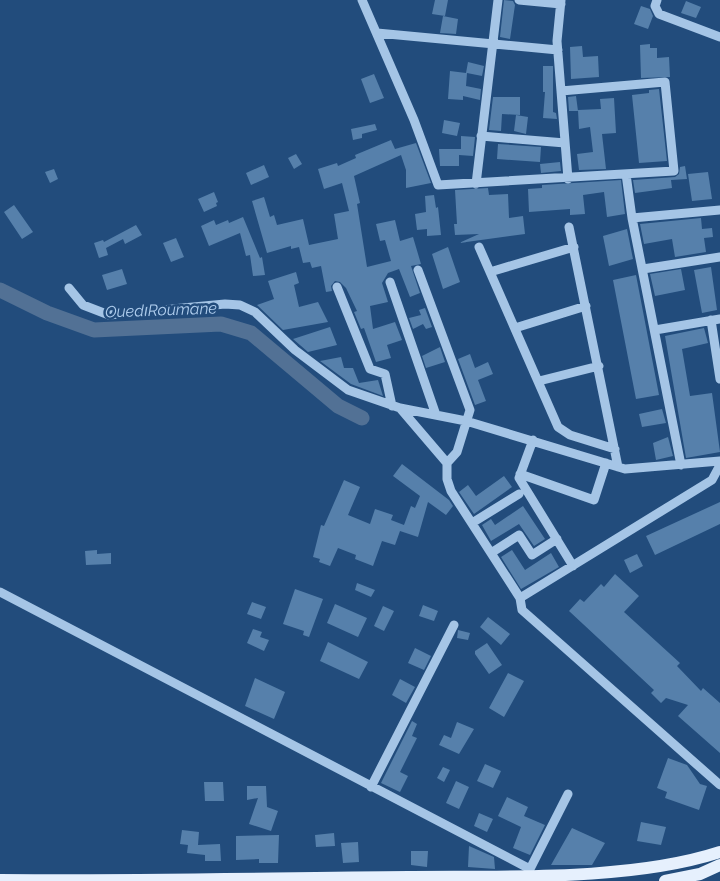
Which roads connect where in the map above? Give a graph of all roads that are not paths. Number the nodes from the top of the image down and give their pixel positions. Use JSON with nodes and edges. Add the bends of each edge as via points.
{"nodes":[{"id":1,"x":362,"y":0,"type":"edge"},
{"id":2,"x":498,"y":0,"type":"edge"},
{"id":3,"x":520,"y":0,"type":"edge"},
{"id":4,"x":657,"y":0,"type":"edge"},
{"id":5,"x":561,"y":2,"type":"edge"},
{"id":6,"x":377,"y":33,"type":"junction"},
{"id":7,"x":720,"y":37,"type":"edge"},
{"id":8,"x":493,"y":45,"type":"junction"},
{"id":9,"x":558,"y":50,"type":"junction"},
{"id":10,"x":561,"y":91,"type":"junction"},
{"id":11,"x":481,"y":136,"type":"junction"},
{"id":12,"x":565,"y":143,"type":"junction"},
{"id":13,"x":626,"y":174,"type":"junction"},
{"id":14,"x":568,"y":179,"type":"junction"},
{"id":15,"x":476,"y":184,"type":"junction"},
{"id":16,"x":720,"y":210,"type":"edge"},
{"id":17,"x":632,"y":218,"type":"junction"},
{"id":18,"x":569,"y":227,"type":"dead end"},
{"id":19,"x":479,"y":247,"type":"dead end"},
{"id":20,"x":574,"y":248,"type":"junction"},
{"id":21,"x":720,"y":257,"type":"edge"},
{"id":22,"x":642,"y":269,"type":"junction"},
{"id":23,"x":418,"y":270,"type":"dead end"},
{"id":24,"x":490,"y":272,"type":"junction"},
{"id":25,"x":390,"y":282,"type":"dead end"},
{"id":26,"x":337,"y":287,"type":"dead end"},
{"id":27,"x":69,"y":288,"type":"dead end"},
{"id":28,"x":586,"y":306,"type":"junction"},
{"id":29,"x":716,"y":319,"type":"edge"},
{"id":30,"x":515,"y":328,"type":"junction"},
{"id":31,"x":655,"y":330,"type":"junction"},
{"id":32,"x":599,"y":366,"type":"junction"},
{"id":33,"x":720,"y":378,"type":"edge"},
{"id":34,"x":539,"y":381,"type":"junction"},
{"id":35,"x":396,"y":407,"type":"junction"},
{"id":36,"x":436,"y":415,"type":"junction"},
{"id":37,"x":466,"y":421,"type":"junction"},
{"id":38,"x":532,"y":440,"type":"junction"},
{"id":39,"x":615,"y":449,"type":"junction"},
{"id":40,"x":448,"y":463,"type":"junction"},
{"id":41,"x":606,"y":463,"type":"junction"},
{"id":42,"x":720,"y":463,"type":"edge"},
{"id":43,"x":681,"y":464,"type":"junction"},
{"id":44,"x":618,"y":467,"type":"junction"},
{"id":45,"x":520,"y":474,"type":"junction"},
{"id":46,"x":519,"y":494,"type":"dead end"},
{"id":47,"x":472,"y":524,"type":"junction"},
{"id":48,"x":557,"y":539,"type":"junction"},
{"id":49,"x":490,"y":553,"type":"junction"},
{"id":50,"x":573,"y":566,"type":"junction"},
{"id":51,"x":0,"y":592,"type":"edge"},
{"id":52,"x":520,"y":598,"type":"junction"},
{"id":53,"x":454,"y":625,"type":"dead end"},
{"id":54,"x":720,"y":785,"type":"edge"},
{"id":55,"x":371,"y":786,"type":"junction"},
{"id":56,"x":568,"y":794,"type":"dead end"},
{"id":57,"x":720,"y":852,"type":"edge"},
{"id":58,"x":720,"y":865,"type":"edge"},
{"id":59,"x":530,"y":874,"type":"junction"},
{"id":60,"x":445,"y":879,"type":"edge"},
{"id":61,"x":464,"y":879,"type":"edge"},
{"id":62,"x":0,"y":880,"type":"edge"},
{"id":63,"x":665,"y":881,"type":"edge"}],
"edges":[{"from":1,"to":6,"type":"street"},
{"from":2,"to":8,"type":"street"},
{"from":3,"to":5,"type":"street"},
{"from":4,"to":7,"type":"street","via":[[655,6],[659,14]]},
{"from":5,"to":9,"type":"street"},
{"from":6,"to":8,"type":"street"},
{"from":6,"to":15,"type":"street","via":[[414,120],[436,184]]},
{"from":8,"to":9,"type":"street"},
{"from":8,"to":11,"type":"street"},
{"from":9,"to":10,"type":"street"},
{"from":10,"to":12,"type":"street"},
{"from":10,"to":13,"type":"street","via":[[665,82],[674,171]]},
{"from":11,"to":12,"type":"street"},
{"from":11,"to":15,"type":"street"},
{"from":12,"to":14,"type":"street"},
{"from":13,"to":14,"type":"street"},
{"from":13,"to":17,"type":"street"},
{"from":14,"to":15,"type":"street"},
{"from":16,"to":17,"type":"street"},
{"from":17,"to":22,"type":"street"},
{"from":18,"to":20,"type":"street"},
{"from":19,"to":24,"type":"street"},
{"from":20,"to":24,"type":"street"},
{"from":20,"to":28,"type":"street"},
{"from":21,"to":22,"type":"street"},
{"from":22,"to":31,"type":"street"},
{"from":23,"to":37,"type":"street","via":[[470,410]]},
{"from":24,"to":30,"type":"street"},
{"from":25,"to":36,"type":"street"},
{"from":26,"to":35,"type":"street","via":[[370,369],[385,374]]},
{"from":27,"to":35,"type":"street","via":[[83,305],[109,315],[204,305],[240,306],[255,312],[295,350],[348,390]]},
{"from":28,"to":30,"type":"street"},
{"from":28,"to":32,"type":"street"},
{"from":29,"to":31,"type":"street"},
{"from":29,"to":33,"type":"street"},
{"from":30,"to":34,"type":"street"},
{"from":31,"to":43,"type":"street"},
{"from":32,"to":34,"type":"street"},
{"from":32,"to":39,"type":"street"},
{"from":34,"to":39,"type":"street","via":[[555,422],[563,432]]},
{"from":35,"to":36,"type":"street"},
{"from":35,"to":40,"type":"street"},
{"from":36,"to":37,"type":"street"},
{"from":37,"to":38,"type":"street"},
{"from":37,"to":40,"type":"street","via":[[456,452]]},
{"from":38,"to":41,"type":"street"},
{"from":38,"to":45,"type":"street"},
{"from":39,"to":44,"type":"street"},
{"from":40,"to":47,"type":"street","via":[[447,479],[451,491]]},
{"from":41,"to":44,"type":"street"},
{"from":41,"to":45,"type":"street","via":[[594,500]]},
{"from":42,"to":43,"type":"street"},
{"from":42,"to":50,"type":"street","via":[[712,480]]},
{"from":43,"to":44,"type":"street"},
{"from":45,"to":48,"type":"street","via":[[519,478]]},
{"from":46,"to":47,"type":"street"},
{"from":47,"to":49,"type":"street"},
{"from":48,"to":49,"type":"street","via":[[532,555],[519,535]]},
{"from":48,"to":50,"type":"street"},
{"from":49,"to":52,"type":"street"},
{"from":50,"to":52,"type":"street"},
{"from":51,"to":55,"type":"street"},
{"from":52,"to":54,"type":"street","via":[[522,610]]},
{"from":53,"to":55,"type":"street"},
{"from":55,"to":59,"type":"street"},
{"from":56,"to":59,"type":"street"},
{"from":57,"to":59,"type":"main road","via":[[647,873]]},
{"from":58,"to":63,"type":"main road","via":[[700,874]]},
{"from":59,"to":61,"type":"main road"},
{"from":60,"to":61,"type":"main road"},
{"from":60,"to":62,"type":"main road"}]}
